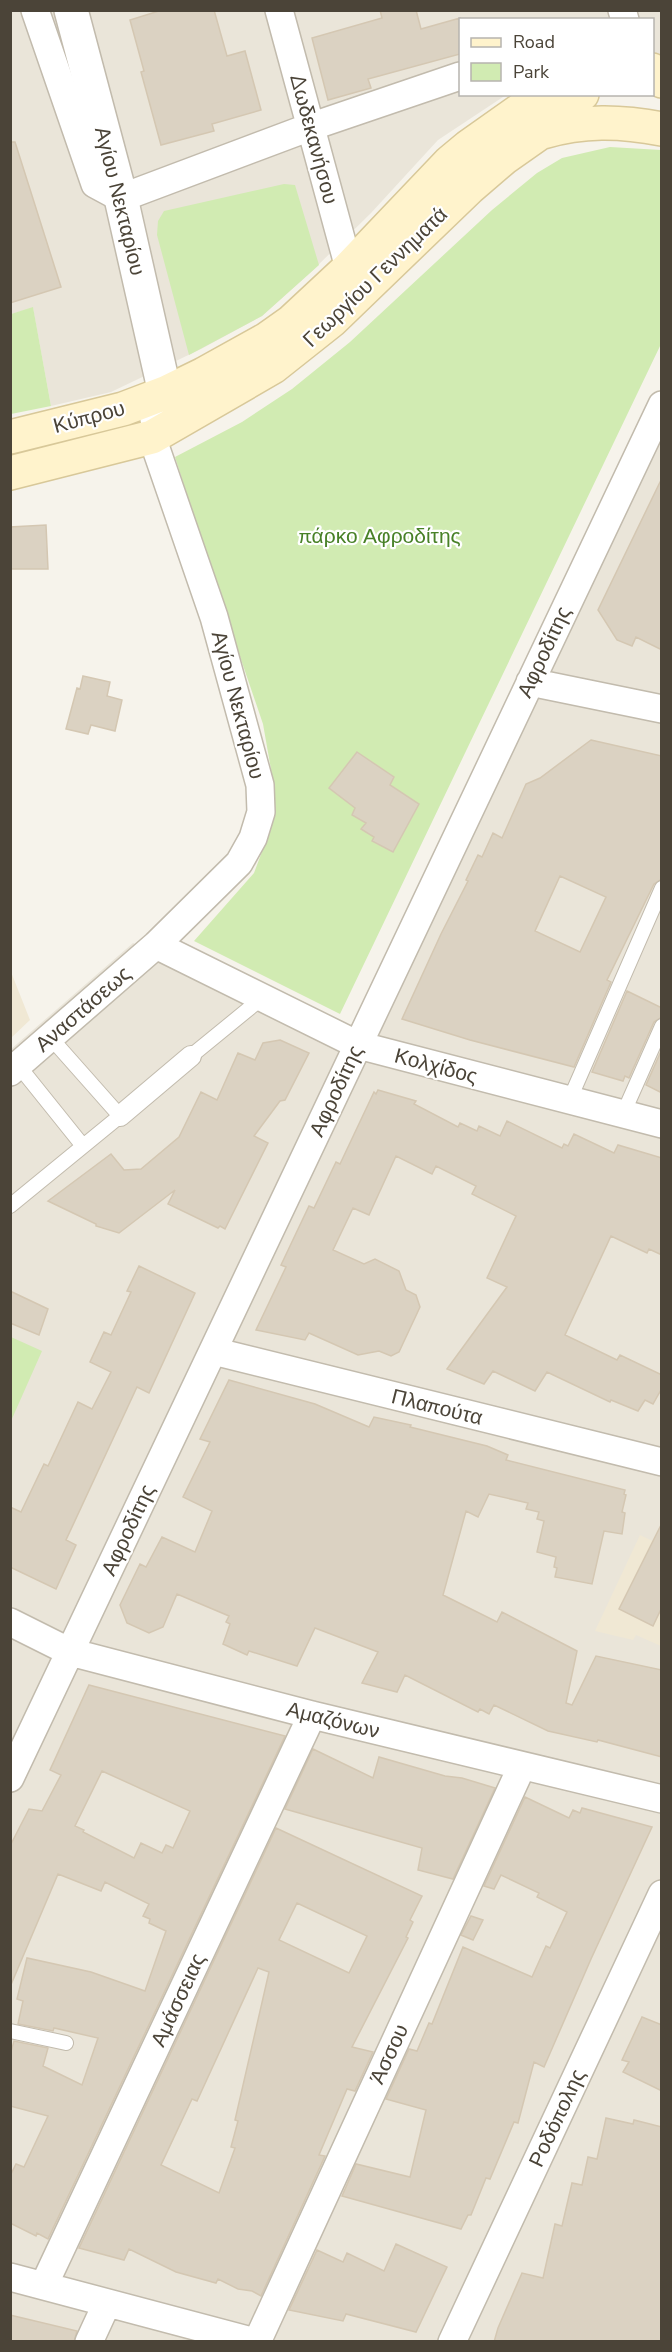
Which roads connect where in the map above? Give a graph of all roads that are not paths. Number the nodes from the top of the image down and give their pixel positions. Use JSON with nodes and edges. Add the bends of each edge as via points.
{"nodes":[{"id":1,"x":35,"y":10,"type":"edge"},
{"id":2,"x":71,"y":10,"type":"edge"},
{"id":3,"x":279,"y":10,"type":"edge"},
{"id":4,"x":459,"y":75,"type":"edge"},
{"id":5,"x":540,"y":96,"type":"edge"},
{"id":6,"x":580,"y":96,"type":"edge"},
{"id":7,"x":310,"y":127,"type":"junction"},
{"id":8,"x":662,"y":129,"type":"edge"},
{"id":9,"x":541,"y":132,"type":"junction"},
{"id":10,"x":121,"y":198,"type":"junction"},
{"id":11,"x":349,"y":268,"type":"junction"},
{"id":12,"x":165,"y":393,"type":"junction"},
{"id":13,"x":662,"y":405,"type":"edge"},
{"id":14,"x":10,"y":437,"type":"edge"},
{"id":15,"x":152,"y":437,"type":"junction"},
{"id":16,"x":10,"y":473,"type":"edge"},
{"id":17,"x":530,"y":682,"type":"junction"},
{"id":18,"x":662,"y":709,"type":"edge"},
{"id":19,"x":662,"y":888,"type":"edge"},
{"id":20,"x":156,"y":945,"type":"junction"},
{"id":21,"x":262,"y":998,"type":"junction"},
{"id":22,"x":662,"y":1026,"type":"edge"},
{"id":23,"x":50,"y":1037,"type":"junction"},
{"id":24,"x":358,"y":1045,"type":"junction"},
{"id":25,"x":192,"y":1056,"type":"joint"},
{"id":26,"x":14,"y":1069,"type":"edge"},
{"id":27,"x":569,"y":1101,"type":"junction"},
{"id":28,"x":623,"y":1114,"type":"junction"},
{"id":29,"x":120,"y":1116,"type":"junction"},
{"id":30,"x":662,"y":1124,"type":"edge"},
{"id":31,"x":82,"y":1146,"type":"junction"},
{"id":32,"x":10,"y":1206,"type":"edge"},
{"id":33,"x":213,"y":1351,"type":"junction"},
{"id":34,"x":662,"y":1462,"type":"edge"},
{"id":35,"x":10,"y":1622,"type":"edge"},
{"id":36,"x":70,"y":1652,"type":"junction"},
{"id":37,"x":312,"y":1715,"type":"junction"},
{"id":38,"x":522,"y":1766,"type":"junction"},
{"id":39,"x":10,"y":1778,"type":"edge"},
{"id":40,"x":662,"y":1799,"type":"edge"},
{"id":41,"x":662,"y":1894,"type":"edge"},
{"id":42,"x":10,"y":2031,"type":"edge"},
{"id":43,"x":66,"y":2043,"type":"dead end"},
{"id":44,"x":10,"y":2277,"type":"edge"},
{"id":45,"x":44,"y":2285,"type":"junction"},
{"id":46,"x":107,"y":2303,"type":"junction"},
{"id":47,"x":89,"y":2342,"type":"edge"},
{"id":48,"x":256,"y":2342,"type":"edge"},
{"id":49,"x":452,"y":2342,"type":"edge"}],
"edges":[{"from":1,"to":10,"type":"street","via":[[95,184]]},
{"from":2,"to":10,"type":"street","name":"Αγίου Νεκταρίου"},
{"from":3,"to":7,"type":"street","name":"Δωδεκανήσου"},
{"from":4,"to":7,"type":"street"},
{"from":5,"to":11,"type":"main road","name":"Γεωργίου Γεννηματά","via":[[450,162]]},
{"from":6,"to":9,"type":"main road","name":"Γεωργίου Γεννηματά"},
{"from":7,"to":10,"type":"street"},
{"from":7,"to":11,"type":"street","name":"Δωδεκανήσου"},
{"from":8,"to":9,"type":"main road","via":[[605,122],[566,125]]},
{"from":9,"to":15,"type":"main road","name":"Γεωργίου Γεννηματά","via":[[469,188],[300,348],[255,379]]},
{"from":10,"to":12,"type":"street","name":"Αγίου Νεκταρίου"},
{"from":11,"to":12,"type":"main road","name":"Γεωργίου Γεννηματά","via":[[267,339]]},
{"from":12,"to":14,"type":"main road","name":"Κύπρου","via":[[123,409]]},
{"from":12,"to":15,"type":"street"},
{"from":13,"to":17,"type":"street","name":"Αφροδίτης"},
{"from":15,"to":16,"type":"main road","name":"Κύπρου"},
{"from":15,"to":20,"type":"street","name":"Αγίου Νεκταρίου","via":[[214,617],[260,785],[261,812],[240,863]]},
{"from":17,"to":18,"type":"street"},
{"from":17,"to":24,"type":"street","name":"Αφροδίτης"},
{"from":19,"to":27,"type":"lane"},
{"from":20,"to":21,"type":"street","name":"Κολχίδος"},
{"from":20,"to":23,"type":"street","name":"Αναστάσεως"},
{"from":21,"to":24,"type":"street","name":"Κολχίδος"},
{"from":21,"to":25,"type":"lane"},
{"from":22,"to":28,"type":"lane"},
{"from":23,"to":26,"type":"street","name":"Αναστάσεως"},
{"from":23,"to":29,"type":"lane"},
{"from":24,"to":27,"type":"street","name":"Κολχίδος"},
{"from":24,"to":33,"type":"street","name":"Αφροδίτης"},
{"from":25,"to":29,"type":"street"},
{"from":26,"to":31,"type":"lane"},
{"from":27,"to":28,"type":"street","name":"Κολχίδος"},
{"from":28,"to":30,"type":"street","name":"Κολχίδος"},
{"from":29,"to":31,"type":"lane"},
{"from":31,"to":32,"type":"lane"},
{"from":33,"to":34,"type":"street","name":"Πλαπούτα"},
{"from":33,"to":36,"type":"street","name":"Αφροδίτης"},
{"from":35,"to":36,"type":"street","name":"Αμαζόνων"},
{"from":36,"to":37,"type":"street","name":"Αμαζόνων"},
{"from":36,"to":39,"type":"street","name":"Αφροδίτης"},
{"from":37,"to":38,"type":"street","name":"Αμαζόνων"},
{"from":37,"to":45,"type":"street","name":"Αμάσσειας"},
{"from":38,"to":40,"type":"street","name":"Αμαζόνων"},
{"from":38,"to":48,"type":"street","name":"Άσσου"},
{"from":41,"to":49,"type":"street","name":"Ροδόπολης"},
{"from":42,"to":43,"type":"lane"},
{"from":44,"to":45,"type":"street"},
{"from":45,"to":46,"type":"street"},
{"from":46,"to":47,"type":"street"},
{"from":46,"to":48,"type":"street"}]}
